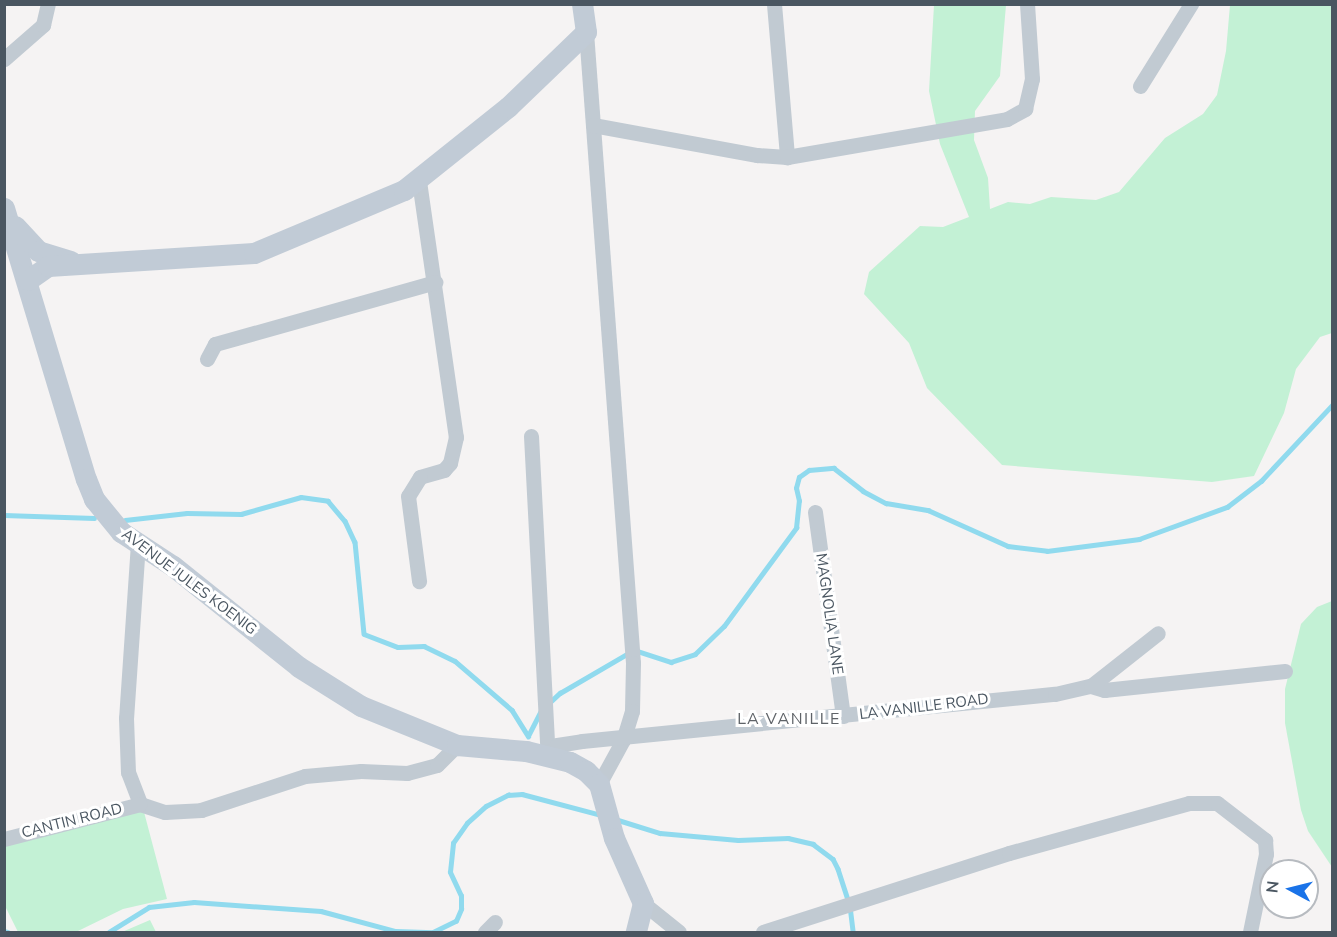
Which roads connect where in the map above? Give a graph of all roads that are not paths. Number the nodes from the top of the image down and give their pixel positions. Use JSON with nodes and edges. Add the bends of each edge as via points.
{"nodes":[{"id":1,"x":48,"y":4,"type":"edge"},
{"id":2,"x":582,"y":4,"type":"edge"},
{"id":3,"x":774,"y":4,"type":"edge"},
{"id":4,"x":1028,"y":4,"type":"edge"},
{"id":5,"x":1191,"y":4,"type":"edge"},
{"id":6,"x":586,"y":32,"type":"junction"},
{"id":7,"x":4,"y":59,"type":"edge"},
{"id":8,"x":1140,"y":86,"type":"dead end"},
{"id":9,"x":593,"y":125,"type":"junction"},
{"id":10,"x":787,"y":157,"type":"junction"},
{"id":11,"x":419,"y":181,"type":"junction"},
{"id":12,"x":6,"y":212,"type":"edge"},
{"id":13,"x":44,"y":253,"type":"junction"},
{"id":14,"x":75,"y":263,"type":"junction"},
{"id":15,"x":26,"y":273,"type":"junction"},
{"id":16,"x":435,"y":282,"type":"junction"},
{"id":17,"x":207,"y":359,"type":"dead end"},
{"id":18,"x":531,"y":436,"type":"dead end"},
{"id":19,"x":815,"y":512,"type":"dead end"},
{"id":20,"x":138,"y":543,"type":"junction"},
{"id":21,"x":419,"y":581,"type":"dead end"},
{"id":22,"x":1158,"y":633,"type":"dead end"},
{"id":23,"x":1285,"y":671,"type":"dead end"},
{"id":24,"x":1091,"y":686,"type":"junction"},
{"id":25,"x":843,"y":716,"type":"junction"},
{"id":26,"x":623,"y":740,"type":"junction"},
{"id":27,"x":457,"y":745,"type":"junction"},
{"id":28,"x":548,"y":757,"type":"junction"},
{"id":29,"x":601,"y":790,"type":"junction"},
{"id":30,"x":140,"y":804,"type":"junction"},
{"id":31,"x":4,"y":839,"type":"edge"},
{"id":32,"x":643,"y":903,"type":"junction"},
{"id":33,"x":636,"y":933,"type":"edge"},
{"id":34,"x":679,"y":933,"type":"edge"},
{"id":35,"x":763,"y":933,"type":"edge"},
{"id":36,"x":1250,"y":933,"type":"edge"}],
"edges":[{"from":1,"to":7,"type":"street","via":[[43,25]]},
{"from":2,"to":6,"type":"street"},
{"from":3,"to":10,"type":"street"},
{"from":4,"to":10,"type":"street","via":[[1032,79],[1025,109],[1006,119]]},
{"from":5,"to":8,"type":"street"},
{"from":6,"to":9,"type":"street"},
{"from":6,"to":11,"type":"street","via":[[508,107]]},
{"from":9,"to":10,"type":"street"},
{"from":9,"to":26,"type":"street","via":[[633,663],[632,711]]},
{"from":11,"to":14,"type":"street","via":[[313,231],[254,253]]},
{"from":11,"to":16,"type":"street"},
{"from":12,"to":13,"type":"street","via":[[31,245]]},
{"from":12,"to":15,"type":"street","name":"AVENUE JULES KOENIG"},
{"from":13,"to":14,"type":"street"},
{"from":13,"to":15,"type":"street"},
{"from":14,"to":15,"type":"street"},
{"from":15,"to":20,"type":"street","name":"AVENUE JULES KOENIG","via":[[86,479],[107,516]]},
{"from":16,"to":17,"type":"street","via":[[215,344]]},
{"from":16,"to":21,"type":"street","via":[[456,438],[450,463],[444,470],[420,477],[408,496]]},
{"from":18,"to":28,"type":"street"},
{"from":19,"to":25,"type":"street","name":"MAGNOLIA LANE"},
{"from":20,"to":27,"type":"street","name":"AVENUE JULES KOENIG","via":[[330,688],[388,720]]},
{"from":20,"to":30,"type":"street","via":[[126,718],[128,772]]},
{"from":22,"to":24,"type":"street","name":"LA VANILLE ROAD"},
{"from":23,"to":24,"type":"street","name":"LA VANILLE ROAD","via":[[1104,690]]},
{"from":24,"to":25,"type":"street","name":"LA VANILLE ROAD","via":[[1054,694]]},
{"from":25,"to":26,"type":"street","name":"LA VANILLE ROAD"},
{"from":26,"to":28,"type":"street","name":"LA VANILLE ROAD","via":[[557,745]]},
{"from":26,"to":29,"type":"street"},
{"from":27,"to":28,"type":"street","name":"AVENUE JULES KOENIG"},
{"from":27,"to":30,"type":"street","via":[[437,765],[407,773],[361,771],[305,776],[201,810],[165,812]]},
{"from":28,"to":29,"type":"street","name":"AVENUE JULES KOENIG","via":[[570,762]]},
{"from":29,"to":32,"type":"street","via":[[608,821]]},
{"from":30,"to":31,"type":"street","name":"CANTIN ROAD"},
{"from":32,"to":33,"type":"street"},
{"from":32,"to":34,"type":"street"},
{"from":35,"to":36,"type":"street","via":[[1008,854],[1189,803],[1218,803],[1265,840],[1266,854]]}]}
